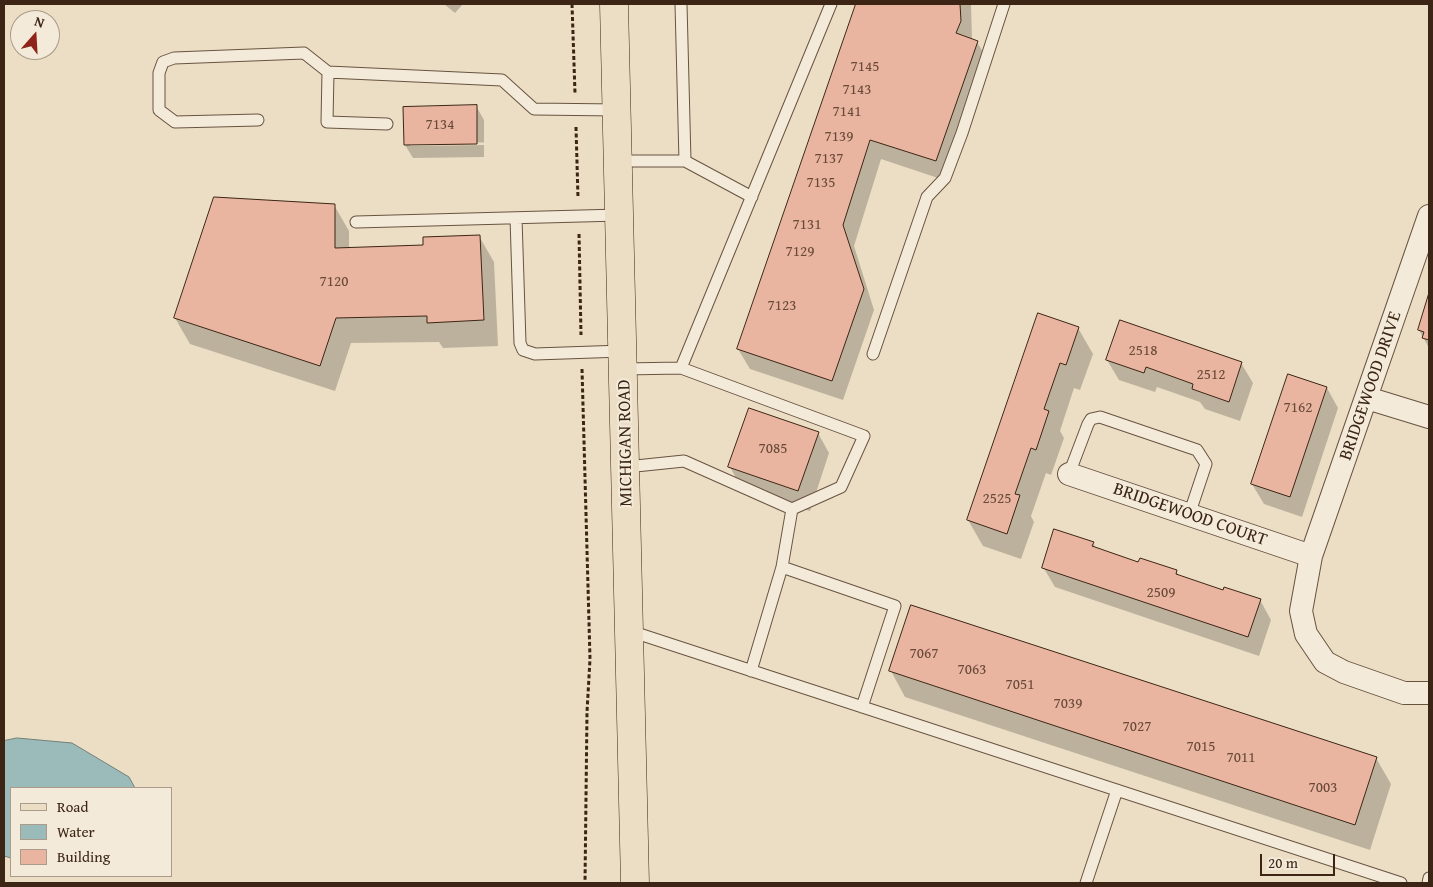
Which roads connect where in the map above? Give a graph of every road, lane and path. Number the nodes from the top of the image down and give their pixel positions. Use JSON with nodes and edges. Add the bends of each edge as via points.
{"nodes":[{"id":1,"x":614,"y":4,"type":"edge"},
{"id":2,"x":681,"y":4,"type":"edge"},
{"id":3,"x":831,"y":4,"type":"edge"},
{"id":4,"x":1004,"y":4,"type":"edge"},
{"id":5,"x":328,"y":72,"type":"junction"},
{"id":6,"x":617,"y":110,"type":"junction"},
{"id":7,"x":258,"y":120,"type":"dead end"},
{"id":8,"x":387,"y":124,"type":"dead end"},
{"id":9,"x":618,"y":161,"type":"junction"},
{"id":10,"x":685,"y":161,"type":"junction"},
{"id":11,"x":752,"y":197,"type":"junction"},
{"id":12,"x":620,"y":215,"type":"junction"},
{"id":13,"x":516,"y":218,"type":"junction"},
{"id":14,"x":356,"y":222,"type":"dead end"},
{"id":15,"x":1428,"y":222,"type":"edge"},
{"id":16,"x":579,"y":249,"type":"dead end"},
{"id":17,"x":582,"y":352,"type":"junction"},
{"id":18,"x":873,"y":354,"type":"dead end"},
{"id":19,"x":624,"y":360,"type":"junction"},
{"id":20,"x":681,"y":368,"type":"junction"},
{"id":21,"x":1367,"y":398,"type":"junction"},
{"id":22,"x":1429,"y":416,"type":"edge"},
{"id":23,"x":626,"y":467,"type":"junction"},
{"id":24,"x":1069,"y":474,"type":"joint"},
{"id":25,"x":792,"y":509,"type":"junction"},
{"id":26,"x":1189,"y":515,"type":"junction"},
{"id":27,"x":1311,"y":556,"type":"junction"},
{"id":28,"x":782,"y":567,"type":"junction"},
{"id":29,"x":630,"y":631,"type":"junction"},
{"id":30,"x":751,"y":671,"type":"junction"},
{"id":31,"x":1429,"y":693,"type":"edge"},
{"id":32,"x":862,"y":707,"type":"junction"},
{"id":33,"x":1117,"y":790,"type":"junction"},
{"id":34,"x":1429,"y":878,"type":"edge"},
{"id":35,"x":586,"y":883,"type":"edge"},
{"id":36,"x":635,"y":883,"type":"edge"},
{"id":37,"x":1086,"y":883,"type":"edge"},
{"id":38,"x":1401,"y":883,"type":"edge"},
{"id":39,"x":1428,"y":883,"type":"edge"}],
"edges":[{"from":1,"to":6,"type":"main road","name":"MICHIGAN ROAD"},
{"from":2,"to":10,"type":"lane"},
{"from":3,"to":11,"type":"lane"},
{"from":4,"to":18,"type":"lane","via":[[962,133],[945,178],[927,197]]},
{"from":5,"to":6,"type":"lane","via":[[502,80],[534,109]]},
{"from":5,"to":7,"type":"lane","via":[[304,53],[174,58],[163,62],[159,73],[159,110],[165,117],[175,122]]},
{"from":5,"to":8,"type":"lane","via":[[327,122]]},
{"from":6,"to":9,"type":"main road","name":"MICHIGAN ROAD"},
{"from":9,"to":10,"type":"lane"},
{"from":9,"to":12,"type":"main road","name":"MICHIGAN ROAD"},
{"from":10,"to":11,"type":"lane"},
{"from":11,"to":20,"type":"lane"},
{"from":12,"to":13,"type":"lane"},
{"from":12,"to":19,"type":"main road","name":"MICHIGAN ROAD"},
{"from":13,"to":14,"type":"lane"},
{"from":13,"to":17,"type":"lane","via":[[520,343],[523,350],[535,354]]},
{"from":15,"to":21,"type":"street","name":"BRIDGEWOOD DRIVE"},
{"from":16,"to":17,"type":"path"},
{"from":17,"to":19,"type":"lane"},
{"from":17,"to":35,"type":"path","via":[[590,659],[586,712]]},
{"from":19,"to":20,"type":"lane"},
{"from":19,"to":23,"type":"main road","name":"MICHIGAN ROAD"},
{"from":20,"to":25,"type":"lane","via":[[864,436],[841,487]]},
{"from":21,"to":22,"type":"street"},
{"from":21,"to":27,"type":"street","name":"BRIDGEWOOD DRIVE"},
{"from":23,"to":25,"type":"lane","via":[[684,461]]},
{"from":23,"to":29,"type":"main road","name":"MICHIGAN ROAD"},
{"from":24,"to":26,"type":"street","name":"BRIDGEWOOD COURT"},
{"from":24,"to":26,"type":"lane","via":[[1088,424],[1091,419],[1100,417],[1197,450],[1206,464]]},
{"from":25,"to":28,"type":"lane"},
{"from":26,"to":27,"type":"street","name":"BRIDGEWOOD COURT"},
{"from":27,"to":31,"type":"street","name":"BRIDGEWOOD DRIVE","via":[[1300,610],[1306,634],[1325,662],[1404,693]]},
{"from":28,"to":30,"type":"lane"},
{"from":28,"to":32,"type":"lane","via":[[895,606]]},
{"from":29,"to":30,"type":"lane"},
{"from":29,"to":36,"type":"main road","name":"MICHIGAN ROAD"},
{"from":30,"to":32,"type":"lane"},
{"from":32,"to":33,"type":"lane"},
{"from":33,"to":37,"type":"lane"},
{"from":33,"to":38,"type":"lane"},
{"from":34,"to":39,"type":"lane"}]}
